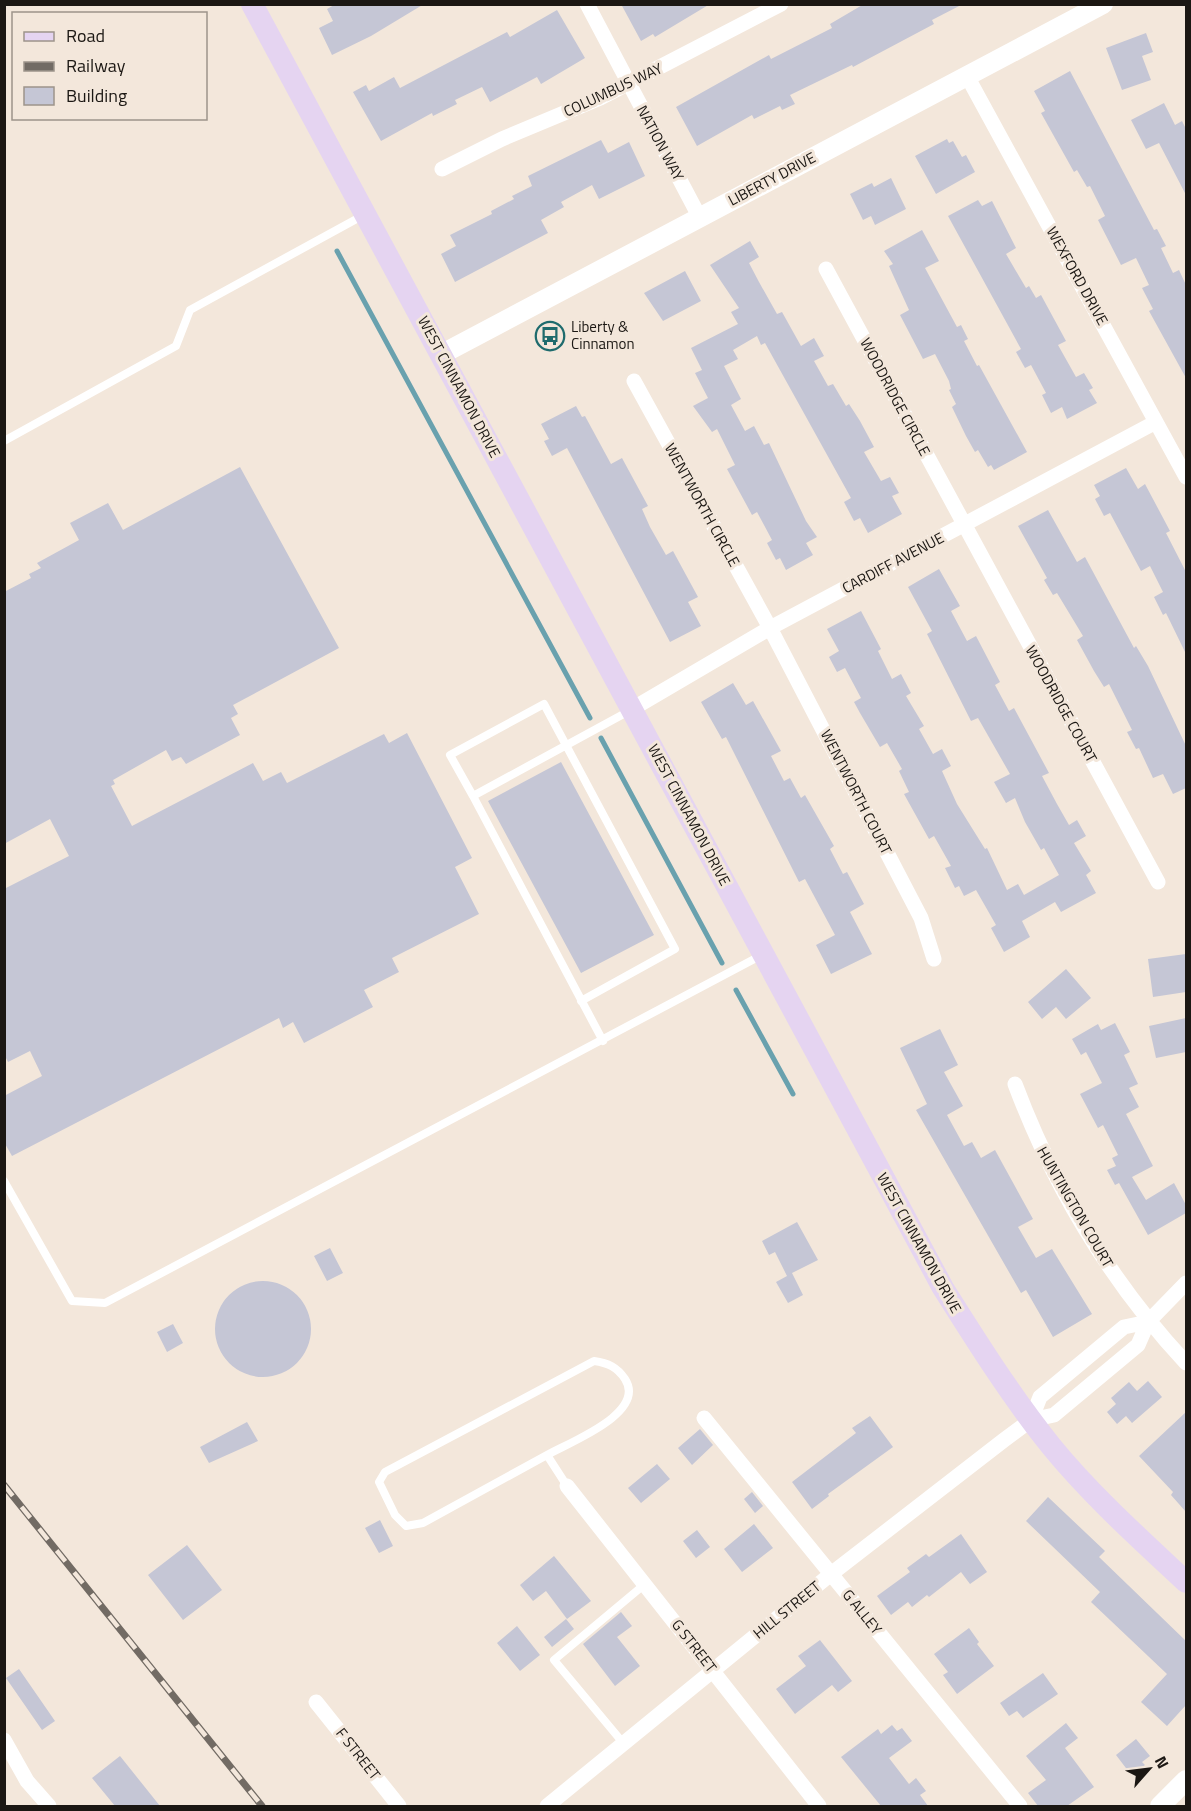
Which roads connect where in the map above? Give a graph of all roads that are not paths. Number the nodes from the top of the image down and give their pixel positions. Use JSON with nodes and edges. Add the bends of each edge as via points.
{"nodes":[{"id":1,"x":252,"y":4,"type":"edge"},
{"id":2,"x":587,"y":4,"type":"edge"},
{"id":3,"x":781,"y":4,"type":"edge"},
{"id":4,"x":1103,"y":4,"type":"edge"},
{"id":5,"x":967,"y":76,"type":"junction"},
{"id":6,"x":629,"y":84,"type":"junction"},
{"id":7,"x":442,"y":169,"type":"dead end"},
{"id":8,"x":365,"y":215,"type":"junction"},
{"id":9,"x":700,"y":218,"type":"junction"},
{"id":10,"x":826,"y":269,"type":"dead end"},
{"id":11,"x":442,"y":354,"type":"junction"},
{"id":12,"x":634,"y":381,"type":"dead end"},
{"id":13,"x":1156,"y":422,"type":"junction"},
{"id":14,"x":4,"y":441,"type":"edge"},
{"id":15,"x":1186,"y":477,"type":"edge"},
{"id":16,"x":963,"y":525,"type":"junction"},
{"id":17,"x":770,"y":628,"type":"junction"},
{"id":18,"x":632,"y":709,"type":"junction"},
{"id":19,"x":566,"y":745,"type":"junction"},
{"id":20,"x":473,"y":796,"type":"junction"},
{"id":21,"x":1158,"y":882,"type":"dead end"},
{"id":22,"x":765,"y":953,"type":"junction"},
{"id":23,"x":934,"y":959,"type":"dead end"},
{"id":24,"x":581,"y":1001,"type":"junction"},
{"id":25,"x":603,"y":1041,"type":"junction"},
{"id":26,"x":1015,"y":1084,"type":"dead end"},
{"id":27,"x":4,"y":1181,"type":"edge"},
{"id":28,"x":1186,"y":1283,"type":"edge"},
{"id":29,"x":1148,"y":1322,"type":"junction"},
{"id":30,"x":1186,"y":1363,"type":"edge"},
{"id":31,"x":704,"y":1418,"type":"dead end"},
{"id":32,"x":1031,"y":1420,"type":"junction"},
{"id":33,"x":547,"y":1455,"type":"junction"},
{"id":34,"x":567,"y":1486,"type":"joint"},
{"id":35,"x":831,"y":1574,"type":"junction"},
{"id":36,"x":1186,"y":1582,"type":"edge"},
{"id":37,"x":645,"y":1584,"type":"junction"},
{"id":38,"x":713,"y":1670,"type":"junction"},
{"id":39,"x":316,"y":1701,"type":"dead end"},
{"id":40,"x":4,"y":1740,"type":"edge"},
{"id":41,"x":624,"y":1744,"type":"junction"},
{"id":42,"x":1186,"y":1780,"type":"edge"},
{"id":43,"x":49,"y":1806,"type":"edge"},
{"id":44,"x":399,"y":1806,"type":"edge"},
{"id":45,"x":547,"y":1806,"type":"edge"},
{"id":46,"x":819,"y":1806,"type":"edge"},
{"id":47,"x":1020,"y":1806,"type":"edge"},
{"id":48,"x":1160,"y":1806,"type":"edge"}],
"edges":[{"from":1,"to":8,"type":"main road","name":"WEST CINNAMON DRIVE"},
{"from":2,"to":6,"type":"street","name":"NATION WAY"},
{"from":3,"to":6,"type":"street","name":"COLUMBUS WAY"},
{"from":4,"to":5,"type":"street","name":"LIBERTY DRIVE"},
{"from":5,"to":9,"type":"street","name":"LIBERTY DRIVE"},
{"from":5,"to":13,"type":"street","name":"WEXFORD DRIVE"},
{"from":6,"to":7,"type":"street","name":"COLUMBUS WAY"},
{"from":6,"to":9,"type":"street","name":"NATION WAY"},
{"from":8,"to":11,"type":"main road","name":"WEST CINNAMON DRIVE"},
{"from":8,"to":14,"type":"lane","via":[[190,310],[176,346]]},
{"from":9,"to":11,"type":"street","name":"LIBERTY DRIVE"},
{"from":10,"to":16,"type":"street","name":"WOODRIDGE CIRCLE"},
{"from":11,"to":18,"type":"main road","name":"WEST CINNAMON DRIVE"},
{"from":12,"to":17,"type":"street","name":"WENTWORTH CIRCLE"},
{"from":13,"to":15,"type":"street","name":"WEXFORD DRIVE"},
{"from":13,"to":16,"type":"street","name":"CARDIFF AVENUE"},
{"from":16,"to":17,"type":"street","name":"CARDIFF AVENUE"},
{"from":16,"to":21,"type":"street","name":"WOODRIDGE COURT"},
{"from":17,"to":18,"type":"street","name":"CARDIFF AVENUE"},
{"from":17,"to":23,"type":"street","name":"WENTWORTH COURT","via":[[921,918]]},
{"from":18,"to":19,"type":"lane"},
{"from":18,"to":22,"type":"main road","name":"WEST CINNAMON DRIVE"},
{"from":19,"to":20,"type":"lane"},
{"from":19,"to":20,"type":"lane","via":[[544,704],[450,755]]},
{"from":19,"to":24,"type":"lane","via":[[675,949]]},
{"from":20,"to":24,"type":"lane"},
{"from":22,"to":25,"type":"lane"},
{"from":22,"to":32,"type":"main road","name":"WEST CINNAMON DRIVE","via":[[943,1288]]},
{"from":24,"to":25,"type":"lane"},
{"from":25,"to":27,"type":"lane","via":[[105,1303],[72,1301]]},
{"from":26,"to":29,"type":"street","name":"HUNTINGTON COURT","via":[[1035,1138],[1068,1201]]},
{"from":28,"to":29,"type":"street","name":"HILL STREET"},
{"from":29,"to":30,"type":"street","name":"HUNTINGTON COURT"},
{"from":29,"to":32,"type":"street","name":"HILL STREET","via":[[1138,1345],[1130,1352],[1054,1415]]},
{"from":29,"to":32,"type":"street","name":"HILL STREET","via":[[1124,1327],[1040,1397]]},
{"from":31,"to":35,"type":"street","name":"G ALLEY"},
{"from":32,"to":35,"type":"street","name":"HILL STREET"},
{"from":32,"to":36,"type":"main road","name":"WEST CINNAMON DRIVE","via":[[1068,1466]]},
{"from":33,"to":33,"type":"lane","via":[[423,1523],[406,1526],[395,1515],[379,1482],[385,1472],[594,1361],[608,1363],[620,1372],[629,1387],[627,1404],[619,1415]]},
{"from":33,"to":34,"type":"lane"},
{"from":34,"to":37,"type":"street","name":"G STREET"},
{"from":35,"to":38,"type":"street","name":"HILL STREET"},
{"from":35,"to":47,"type":"street","name":"G ALLEY"},
{"from":37,"to":38,"type":"street","name":"G STREET"},
{"from":37,"to":41,"type":"lane","via":[[554,1660]]},
{"from":38,"to":41,"type":"street","name":"HILL STREET"},
{"from":38,"to":46,"type":"street","name":"G STREET"},
{"from":39,"to":44,"type":"street","name":"F STREET"},
{"from":40,"to":43,"type":"street","via":[[27,1781]]},
{"from":41,"to":45,"type":"street","name":"HILL STREET"},
{"from":42,"to":48,"type":"street"}]}
